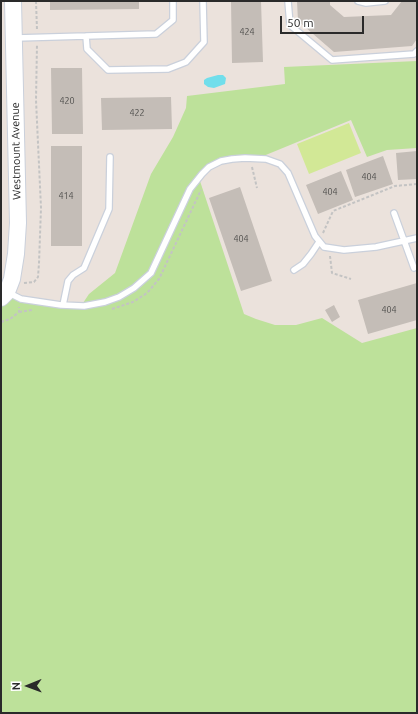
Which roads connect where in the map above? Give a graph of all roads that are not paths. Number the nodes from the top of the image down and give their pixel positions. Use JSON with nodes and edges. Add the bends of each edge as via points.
{"nodes":[{"id":1,"x":13,"y":1,"type":"edge"},
{"id":2,"x":173,"y":1,"type":"edge"},
{"id":3,"x":203,"y":1,"type":"edge"},
{"id":4,"x":288,"y":1,"type":"edge"},
{"id":5,"x":358,"y":1,"type":"edge"},
{"id":6,"x":385,"y":1,"type":"edge"},
{"id":7,"x":86,"y":36,"type":"junction"},
{"id":8,"x":14,"y":38,"type":"junction"},
{"id":9,"x":417,"y":51,"type":"edge"},
{"id":10,"x":110,"y":157,"type":"dead end"},
{"id":11,"x":394,"y":213,"type":"dead end"},
{"id":12,"x":417,"y":238,"type":"edge"},
{"id":13,"x":404,"y":240,"type":"junction"},
{"id":14,"x":319,"y":242,"type":"junction"},
{"id":15,"x":414,"y":268,"type":"dead end"},
{"id":16,"x":294,"y":270,"type":"dead end"},
{"id":17,"x":10,"y":296,"type":"edge"},
{"id":18,"x":63,"y":305,"type":"junction"}],
"edges":[{"from":1,"to":8,"type":"street","name":"Westmount Avenue"},
{"from":2,"to":7,"type":"lane","via":[[173,20],[156,34]]},
{"from":3,"to":7,"type":"lane","via":[[204,42],[186,62],[168,69],[108,70],[87,49]]},
{"from":4,"to":9,"type":"lane","via":[[290,25],[332,60],[414,54]]},
{"from":5,"to":6,"type":"lane"},
{"from":7,"to":8,"type":"lane"},
{"from":8,"to":17,"type":"street","name":"Westmount Avenue","via":[[18,223]]},
{"from":10,"to":18,"type":"lane","via":[[109,209],[84,268],[68,281]]},
{"from":11,"to":13,"type":"lane"},
{"from":12,"to":13,"type":"lane"},
{"from":13,"to":14,"type":"lane","via":[[376,247],[344,250],[324,247]]},
{"from":13,"to":15,"type":"lane"},
{"from":14,"to":16,"type":"lane","via":[[303,264]]},
{"from":14,"to":18,"type":"lane","via":[[288,173],[280,164],[258,158],[221,161],[209,167],[190,189],[151,273],[143,281],[119,297],[105,302],[84,306]]},
{"from":17,"to":18,"type":"lane"}]}
